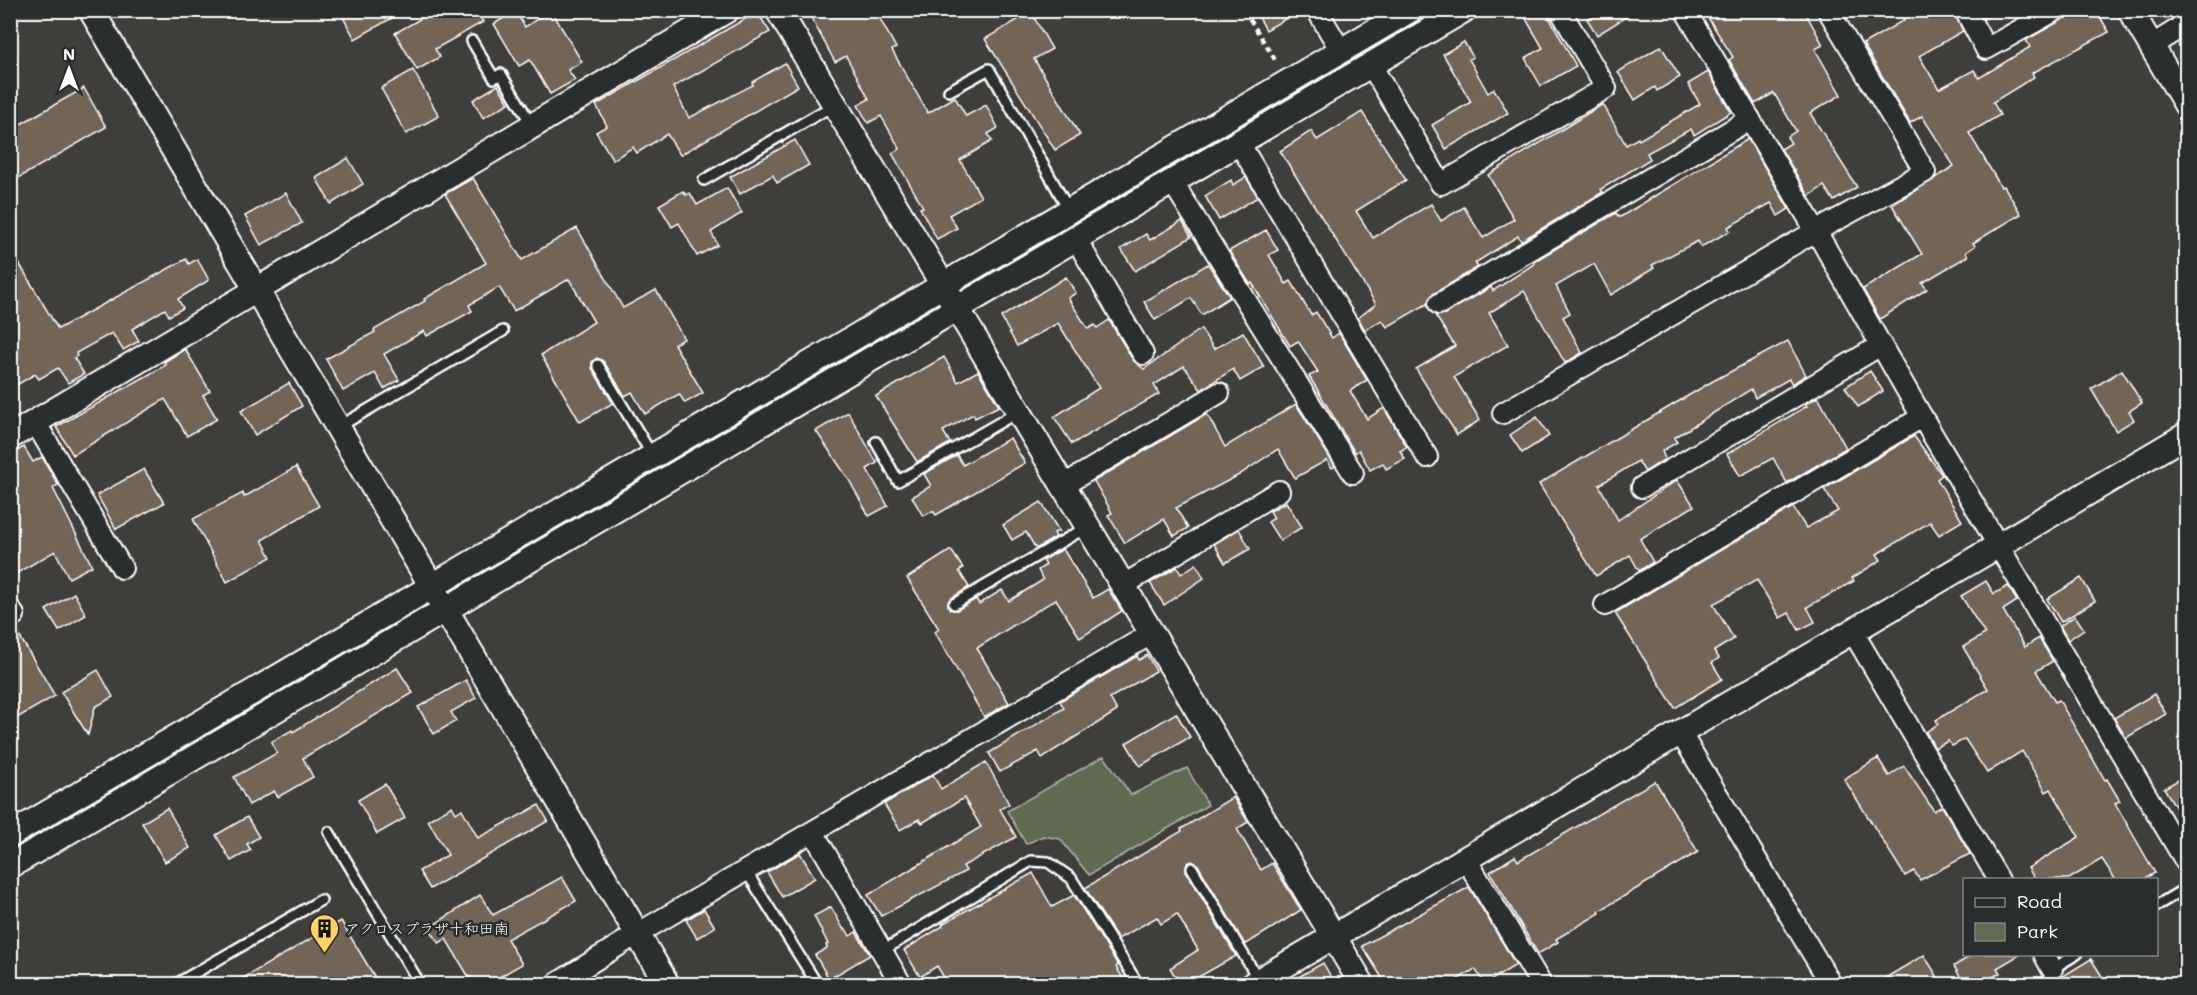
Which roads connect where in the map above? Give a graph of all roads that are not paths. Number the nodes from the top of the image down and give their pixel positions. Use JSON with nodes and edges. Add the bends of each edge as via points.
{"nodes":[{"id":1,"x":91,"y":10,"type":"edge"},
{"id":2,"x":727,"y":10,"type":"edge"},
{"id":3,"x":778,"y":10,"type":"edge"},
{"id":4,"x":1317,"y":10,"type":"edge"},
{"id":5,"x":1410,"y":10,"type":"edge"},
{"id":6,"x":1464,"y":10,"type":"edge"},
{"id":7,"x":1560,"y":10,"type":"edge"},
{"id":8,"x":1685,"y":10,"type":"edge"},
{"id":9,"x":1828,"y":10,"type":"edge"},
{"id":10,"x":1965,"y":10,"type":"edge"},
{"id":11,"x":2056,"y":10,"type":"edge"},
{"id":12,"x":2130,"y":10,"type":"edge"},
{"id":13,"x":2187,"y":24,"type":"edge"},
{"id":14,"x":472,"y":41,"type":"dead end"},
{"id":15,"x":2151,"y":46,"type":"junction"},
{"id":16,"x":1341,"y":51,"type":"junction"},
{"id":17,"x":1371,"y":65,"type":"junction"},
{"id":18,"x":949,"y":91,"type":"dead end"},
{"id":19,"x":2185,"y":98,"type":"edge"},
{"id":20,"x":834,"y":105,"type":"junction"},
{"id":21,"x":1750,"y":120,"type":"junction"},
{"id":22,"x":532,"y":126,"type":"junction"},
{"id":23,"x":1239,"y":143,"type":"junction"},
{"id":24,"x":704,"y":180,"type":"dead end"},
{"id":25,"x":1173,"y":183,"type":"junction"},
{"id":26,"x":1070,"y":211,"type":"junction"},
{"id":27,"x":1816,"y":231,"type":"junction"},
{"id":28,"x":1076,"y":239,"type":"junction"},
{"id":29,"x":942,"y":286,"type":"junction"},
{"id":30,"x":256,"y":289,"type":"junction"},
{"id":31,"x":1439,"y":304,"type":"dead end"},
{"id":32,"x":956,"y":309,"type":"junction"},
{"id":33,"x":503,"y":331,"type":"dead end"},
{"id":34,"x":1881,"y":345,"type":"junction"},
{"id":35,"x":1143,"y":354,"type":"dead end"},
{"id":36,"x":598,"y":365,"type":"dead end"},
{"id":37,"x":1219,"y":393,"type":"dead end"},
{"id":38,"x":1018,"y":412,"type":"junction"},
{"id":39,"x":1503,"y":413,"type":"dead end"},
{"id":40,"x":1922,"y":417,"type":"junction"},
{"id":41,"x":35,"y":422,"type":"junction"},
{"id":42,"x":338,"y":427,"type":"junction"},
{"id":43,"x":2187,"y":435,"type":"edge"},
{"id":44,"x":10,"y":436,"type":"edge"},
{"id":45,"x":876,"y":442,"type":"dead end"},
{"id":46,"x":653,"y":457,"type":"junction"},
{"id":47,"x":1427,"y":457,"type":"dead end"},
{"id":48,"x":1353,"y":473,"type":"dead end"},
{"id":49,"x":1062,"y":486,"type":"junction"},
{"id":50,"x":1642,"y":487,"type":"dead end"},
{"id":51,"x":1279,"y":490,"type":"dead end"},
{"id":52,"x":1087,"y":527,"type":"junction"},
{"id":53,"x":1999,"y":545,"type":"junction"},
{"id":54,"x":122,"y":568,"type":"dead end"},
{"id":55,"x":1122,"y":586,"type":"junction"},
{"id":56,"x":432,"y":588,"type":"junction"},
{"id":57,"x":954,"y":604,"type":"dead end"},
{"id":58,"x":1605,"y":605,"type":"dead end"},
{"id":59,"x":446,"y":611,"type":"junction"},
{"id":60,"x":1853,"y":632,"type":"junction"},
{"id":61,"x":1151,"y":634,"type":"junction"},
{"id":62,"x":1681,"y":734,"type":"junction"},
{"id":63,"x":329,"y":832,"type":"dead end"},
{"id":64,"x":813,"y":832,"type":"junction"},
{"id":65,"x":10,"y":835,"type":"edge"},
{"id":66,"x":1466,"y":859,"type":"junction"},
{"id":67,"x":2187,"y":862,"type":"edge"},
{"id":68,"x":10,"y":866,"type":"edge"},
{"id":69,"x":1192,"y":868,"type":"dead end"},
{"id":70,"x":746,"y":870,"type":"junction"},
{"id":71,"x":1998,"y":878,"type":"edge"},
{"id":72,"x":2187,"y":888,"type":"edge"},
{"id":73,"x":321,"y":900,"type":"dead end"},
{"id":74,"x":2158,"y":905,"type":"edge"},
{"id":75,"x":637,"y":934,"type":"junction"},
{"id":76,"x":1333,"y":937,"type":"junction"},
{"id":77,"x":882,"y":951,"type":"junction"},
{"id":78,"x":2070,"y":956,"type":"edge"},
{"id":79,"x":2048,"y":962,"type":"edge"},
{"id":80,"x":1256,"y":983,"type":"edge"},
{"id":81,"x":176,"y":984,"type":"edge"},
{"id":82,"x":420,"y":984,"type":"edge"},
{"id":83,"x":556,"y":984,"type":"edge"},
{"id":84,"x":667,"y":984,"type":"edge"},
{"id":85,"x":817,"y":984,"type":"edge"},
{"id":86,"x":901,"y":984,"type":"edge"},
{"id":87,"x":1138,"y":984,"type":"edge"},
{"id":88,"x":1362,"y":984,"type":"edge"},
{"id":89,"x":1541,"y":984,"type":"edge"},
{"id":90,"x":1830,"y":984,"type":"edge"}],
"edges":[{"from":1,"to":30,"type":"street"},
{"from":2,"to":22,"type":"street"},
{"from":3,"to":20,"type":"street"},
{"from":4,"to":16,"type":"street"},
{"from":5,"to":16,"type":"street"},
{"from":6,"to":17,"type":"street"},
{"from":7,"to":17,"type":"street","via":[[1606,88],[1441,184]]},
{"from":8,"to":21,"type":"street"},
{"from":9,"to":27,"type":"street","via":[[1925,172]]},
{"from":10,"to":11,"type":"street","via":[[1986,49]]},
{"from":12,"to":15,"type":"street"},
{"from":13,"to":15,"type":"street"},
{"from":14,"to":22,"type":"lane","via":[[494,78],[501,74]]},
{"from":15,"to":19,"type":"street"},
{"from":16,"to":26,"type":"street"},
{"from":17,"to":23,"type":"street"},
{"from":18,"to":26,"type":"lane","via":[[989,69]]},
{"from":20,"to":24,"type":"lane"},
{"from":20,"to":29,"type":"street"},
{"from":21,"to":27,"type":"street"},
{"from":21,"to":31,"type":"street"},
{"from":22,"to":30,"type":"street"},
{"from":23,"to":25,"type":"street"},
{"from":23,"to":47,"type":"street"},
{"from":25,"to":28,"type":"street"},
{"from":25,"to":48,"type":"street"},
{"from":26,"to":29,"type":"street"},
{"from":27,"to":34,"type":"street"},
{"from":27,"to":39,"type":"street"},
{"from":28,"to":32,"type":"street"},
{"from":28,"to":35,"type":"street"},
{"from":29,"to":32,"type":"street"},
{"from":29,"to":46,"type":"street"},
{"from":30,"to":41,"type":"street"},
{"from":30,"to":42,"type":"street"},
{"from":32,"to":38,"type":"street"},
{"from":32,"to":59,"type":"street"},
{"from":33,"to":42,"type":"lane"},
{"from":34,"to":40,"type":"street"},
{"from":34,"to":50,"type":"street"},
{"from":36,"to":46,"type":"lane"},
{"from":37,"to":49,"type":"street"},
{"from":38,"to":45,"type":"lane","via":[[898,481]]},
{"from":38,"to":49,"type":"street"},
{"from":40,"to":53,"type":"street"},
{"from":40,"to":58,"type":"street"},
{"from":41,"to":44,"type":"street"},
{"from":41,"to":54,"type":"street"},
{"from":42,"to":56,"type":"street"},
{"from":43,"to":53,"type":"street"},
{"from":46,"to":56,"type":"street"},
{"from":49,"to":52,"type":"street"},
{"from":51,"to":55,"type":"street"},
{"from":52,"to":55,"type":"street"},
{"from":52,"to":57,"type":"lane"},
{"from":53,"to":60,"type":"street"},
{"from":53,"to":67,"type":"street"},
{"from":55,"to":61,"type":"street"},
{"from":56,"to":59,"type":"street"},
{"from":56,"to":65,"type":"street"},
{"from":59,"to":68,"type":"street"},
{"from":59,"to":75,"type":"street"},
{"from":60,"to":62,"type":"street"},
{"from":60,"to":71,"type":"street"},
{"from":61,"to":64,"type":"street"},
{"from":61,"to":76,"type":"street"},
{"from":62,"to":66,"type":"street"},
{"from":62,"to":90,"type":"street"},
{"from":63,"to":82,"type":"lane"},
{"from":64,"to":70,"type":"street"},
{"from":64,"to":77,"type":"street"},
{"from":66,"to":76,"type":"street"},
{"from":66,"to":89,"type":"street"},
{"from":69,"to":80,"type":"lane"},
{"from":70,"to":75,"type":"street"},
{"from":70,"to":85,"type":"lane"},
{"from":72,"to":74,"type":"lane"},
{"from":73,"to":81,"type":"lane"},
{"from":75,"to":83,"type":"street"},
{"from":75,"to":84,"type":"street"},
{"from":76,"to":80,"type":"street"},
{"from":76,"to":88,"type":"street"},
{"from":77,"to":86,"type":"street"},
{"from":77,"to":87,"type":"lane","via":[[1031,861],[1048,862],[1071,878]]},
{"from":78,"to":79,"type":"lane"}]}
